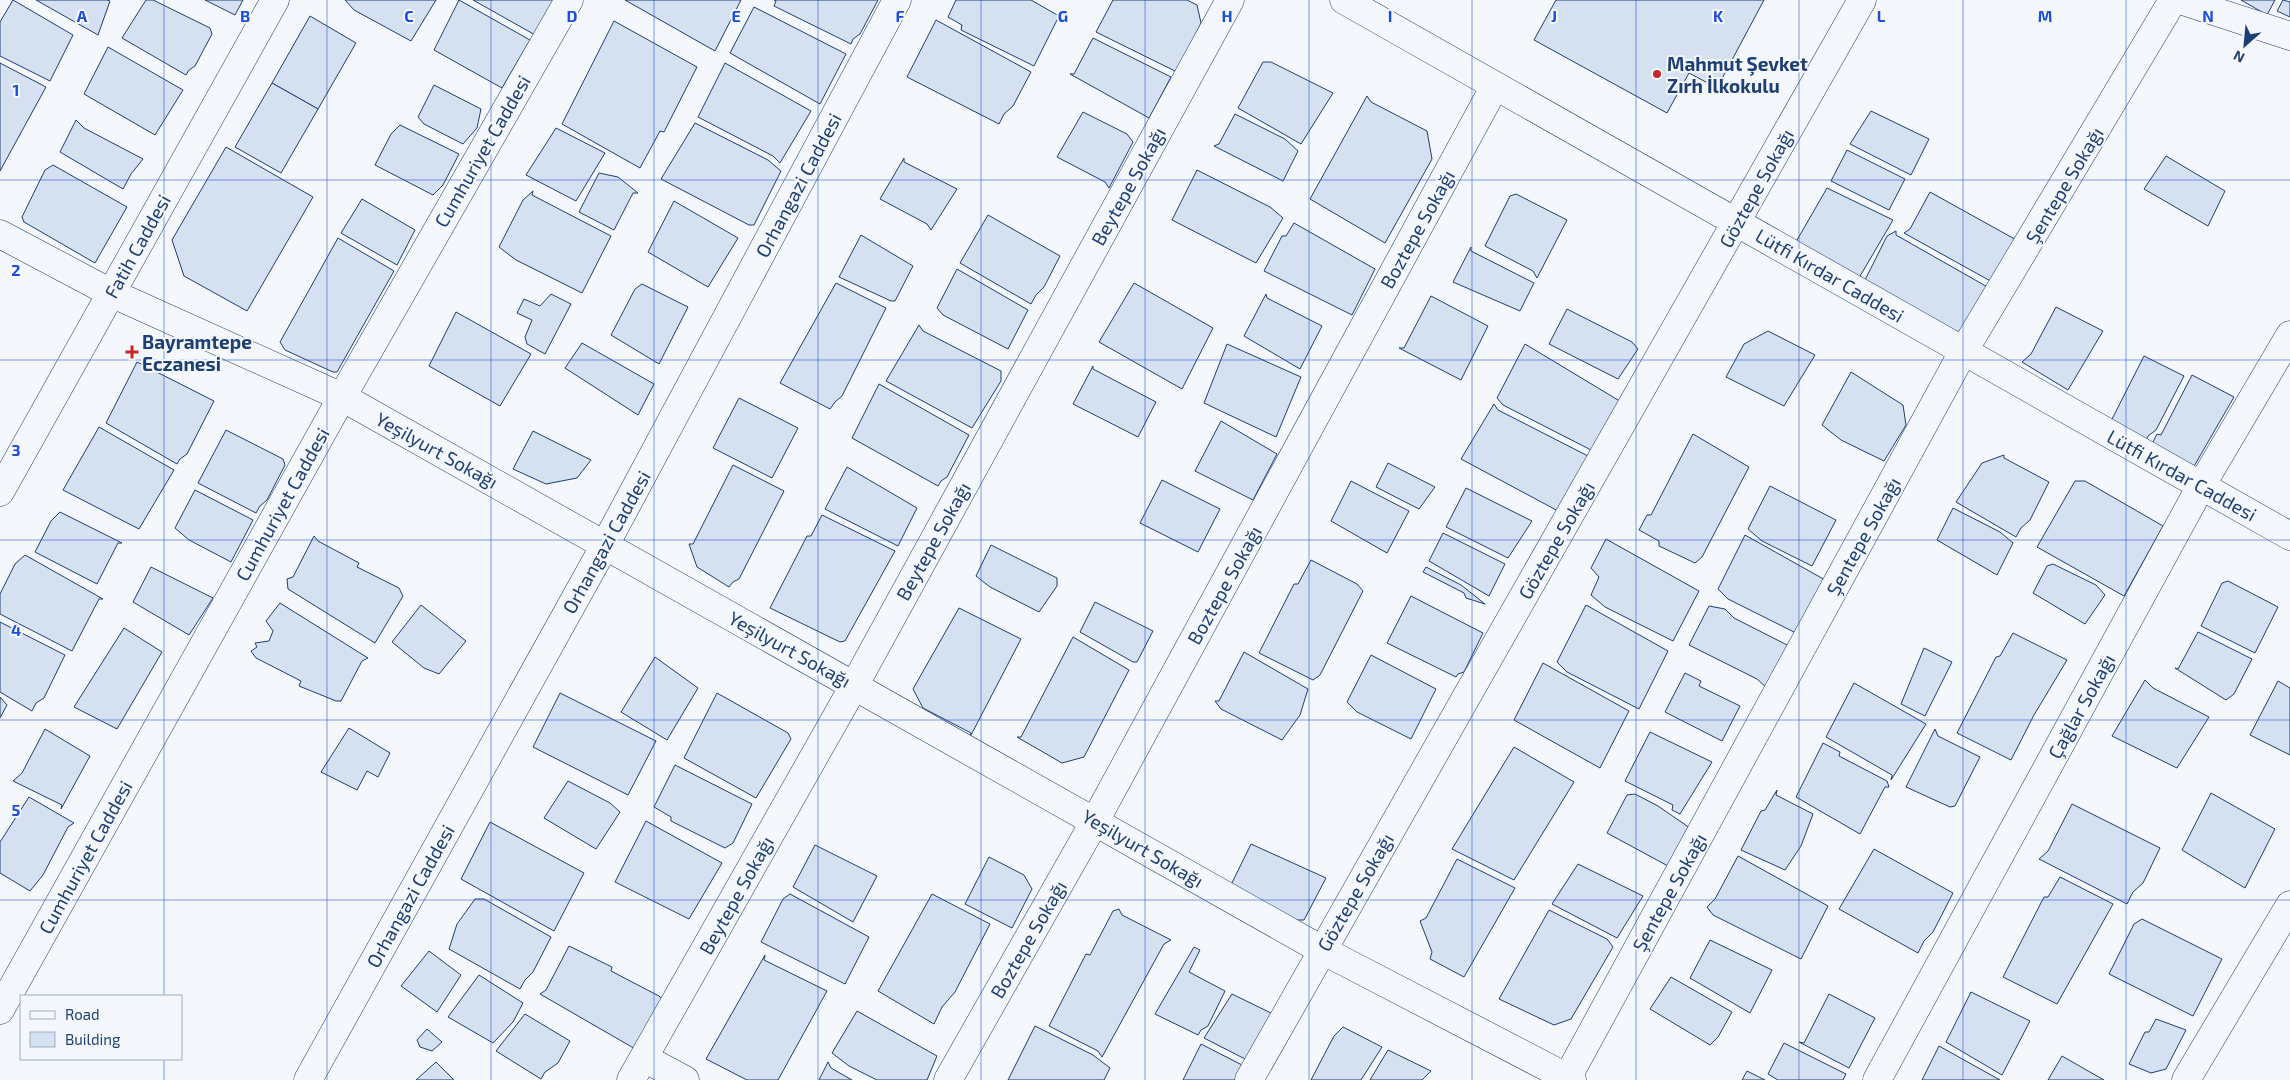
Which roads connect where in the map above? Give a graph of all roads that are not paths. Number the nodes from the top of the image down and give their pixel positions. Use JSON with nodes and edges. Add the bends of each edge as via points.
{"nodes":[{"id":1,"x":275,"y":0,"type":"edge"},
{"id":2,"x":569,"y":0,"type":"edge"},
{"id":3,"x":897,"y":0,"type":"edge"},
{"id":4,"x":1230,"y":0,"type":"edge"},
{"id":5,"x":1344,"y":0,"type":"edge"},
{"id":6,"x":1862,"y":0,"type":"edge"},
{"id":7,"x":2173,"y":0,"type":"edge"},
{"id":8,"x":2180,"y":0,"type":"edge"},
{"id":9,"x":2290,"y":36,"type":"edge"},
{"id":10,"x":1495,"y":86,"type":"junction"},
{"id":11,"x":1737,"y":222,"type":"junction"},
{"id":12,"x":0,"y":234,"type":"edge"},
{"id":13,"x":111,"y":293,"type":"junction"},
{"id":14,"x":2290,"y":335,"type":"edge"},
{"id":15,"x":1963,"y":352,"type":"junction"},
{"id":16,"x":342,"y":397,"type":"junction"},
{"id":17,"x":2201,"y":486,"type":"junction"},
{"id":18,"x":0,"y":492,"type":"edge"},
{"id":19,"x":2290,"y":536,"type":"edge"},
{"id":20,"x":605,"y":545,"type":"junction"},
{"id":21,"x":854,"y":686,"type":"junction"},
{"id":22,"x":1095,"y":822,"type":"junction"},
{"id":23,"x":2290,"y":905,"type":"edge"},
{"id":24,"x":1322,"y":950,"type":"junction"},
{"id":25,"x":0,"y":1010,"type":"edge"},
{"id":26,"x":638,"y":1069,"type":"edge"},
{"id":27,"x":1569,"y":1079,"type":"edge"},
{"id":28,"x":308,"y":1080,"type":"edge"},
{"id":29,"x":685,"y":1080,"type":"edge"},
{"id":30,"x":948,"y":1080,"type":"edge"},
{"id":31,"x":1249,"y":1080,"type":"edge"},
{"id":32,"x":1877,"y":1080,"type":"edge"},
{"id":33,"x":2186,"y":1080,"type":"edge"}],
"edges":[{"from":1,"to":13,"type":"street","name":"Fatih Caddesi"},
{"from":2,"to":16,"type":"street","name":"Cumhuriyet Caddesi"},
{"from":3,"to":20,"type":"street","name":"Orhangazi Caddesi"},
{"from":4,"to":21,"type":"street","name":"Beytepe Sokağı"},
{"from":5,"to":10,"type":"street","name":"Lütfi Kırdar Caddesi"},
{"from":6,"to":11,"type":"street","name":"Göztepe Sokağı"},
{"from":7,"to":15,"type":"street","name":"Şentepe Sokağı"},
{"from":8,"to":9,"type":"street"},
{"from":10,"to":11,"type":"street","name":"Lütfi Kırdar Caddesi"},
{"from":10,"to":22,"type":"street","name":"Boztepe Sokağı"},
{"from":11,"to":15,"type":"street","name":"Lütfi Kırdar Caddesi"},
{"from":11,"to":24,"type":"street","name":"Göztepe Sokağı"},
{"from":12,"to":13,"type":"street","name":"Yeşilyurt Sokağı"},
{"from":13,"to":16,"type":"street","name":"Yeşilyurt Sokağı"},
{"from":13,"to":18,"type":"street","name":"Fatih Caddesi"},
{"from":14,"to":17,"type":"street","name":"Çağlar Sokağı"},
{"from":15,"to":17,"type":"street","name":"Lütfi Kırdar Caddesi"},
{"from":15,"to":27,"type":"street","name":"Şentepe Sokağı"},
{"from":16,"to":20,"type":"street","name":"Yeşilyurt Sokağı"},
{"from":16,"to":25,"type":"street","name":"Cumhuriyet Caddesi"},
{"from":17,"to":19,"type":"street","name":"Lütfi Kırdar Caddesi"},
{"from":17,"to":32,"type":"street","name":"Çağlar Sokağı"},
{"from":20,"to":21,"type":"street","name":"Yeşilyurt Sokağı"},
{"from":20,"to":28,"type":"street","name":"Orhangazi Caddesi"},
{"from":21,"to":22,"type":"street","name":"Yeşilyurt Sokağı"},
{"from":21,"to":26,"type":"street","name":"Beytepe Sokağı"},
{"from":22,"to":24,"type":"street","name":"Yeşilyurt Sokağı"},
{"from":22,"to":30,"type":"street","name":"Boztepe Sokağı"},
{"from":23,"to":33,"type":"street"},
{"from":24,"to":27,"type":"street","name":"Yeşilyurt Sokağı"},
{"from":24,"to":31,"type":"street","name":"Göztepe Sokağı"},
{"from":26,"to":29,"type":"street"}]}
